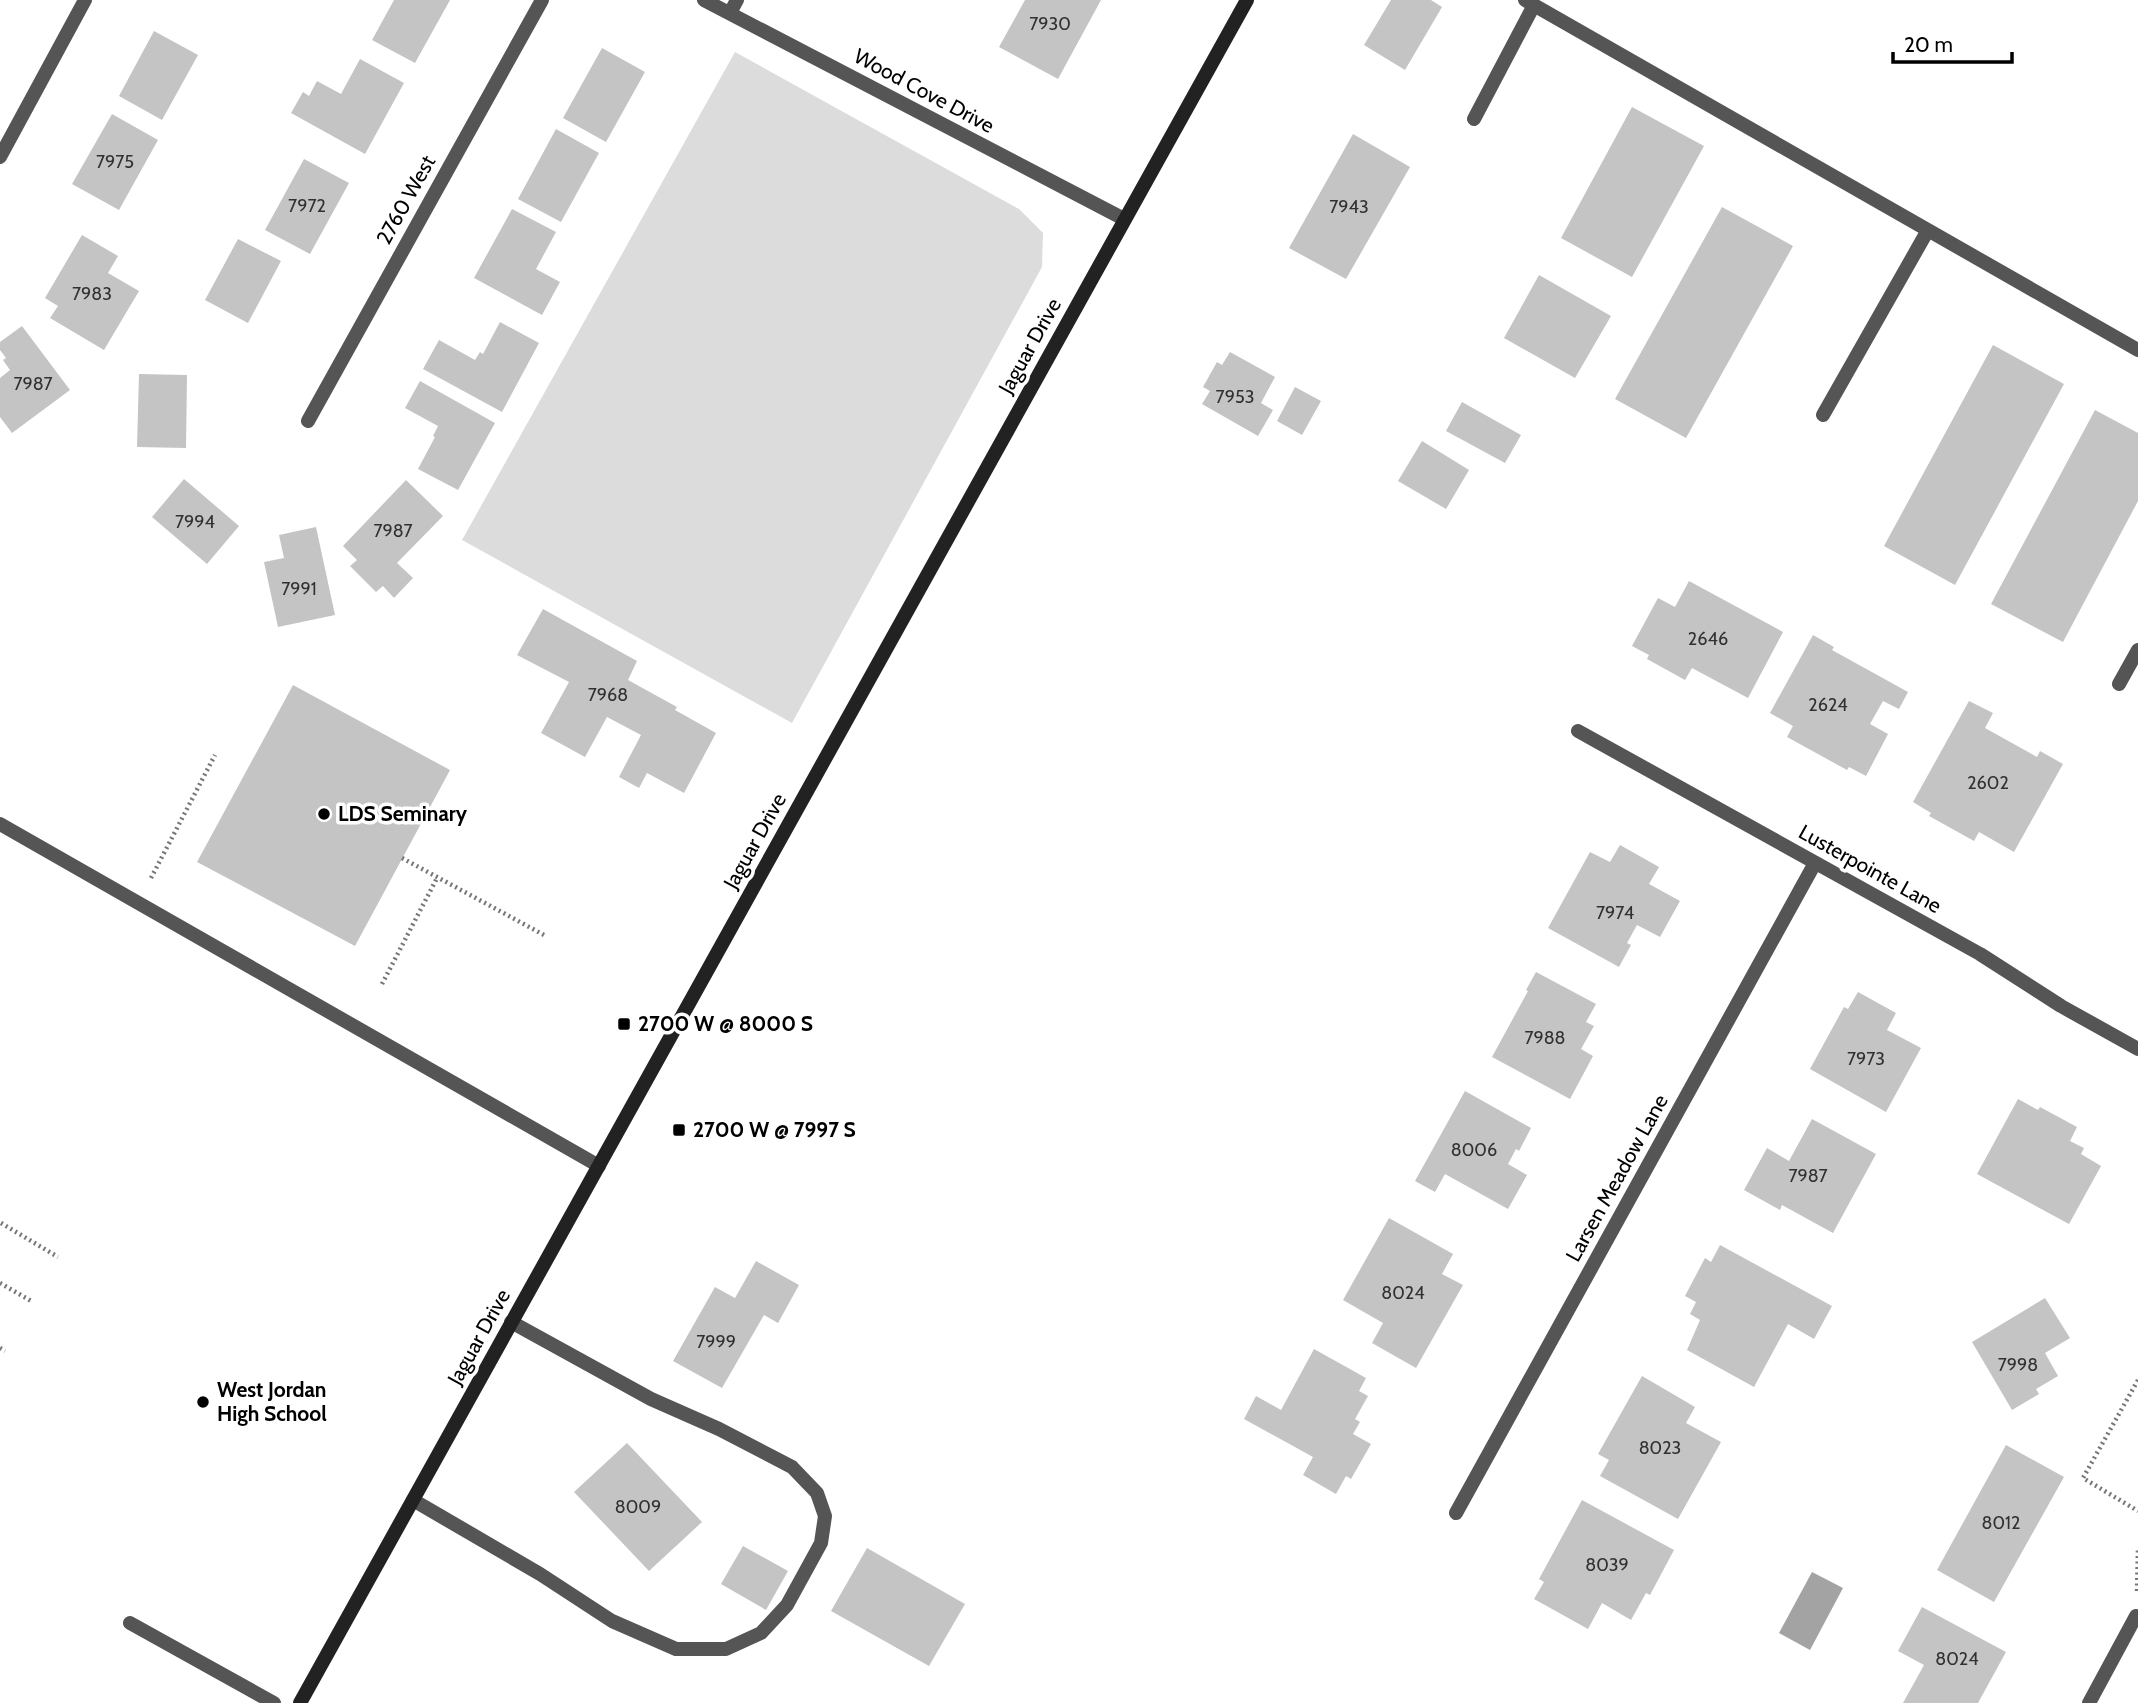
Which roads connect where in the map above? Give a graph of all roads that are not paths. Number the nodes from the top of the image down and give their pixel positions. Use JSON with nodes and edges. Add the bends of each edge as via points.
{"nodes":[{"id":1,"x":85,"y":0,"type":"edge"},
{"id":2,"x":542,"y":0,"type":"edge"},
{"id":3,"x":704,"y":0,"type":"edge"},
{"id":4,"x":1247,"y":0,"type":"edge"},
{"id":5,"x":1530,"y":3,"type":"edge"},
{"id":6,"x":734,"y":6,"type":"edge"},
{"id":7,"x":1474,"y":119,"type":"dead end"},
{"id":8,"x":0,"y":157,"type":"edge"},
{"id":9,"x":1124,"y":219,"type":"junction"},
{"id":10,"x":1928,"y":230,"type":"junction"},
{"id":11,"x":2138,"y":350,"type":"edge"},
{"id":12,"x":1823,"y":415,"type":"dead end"},
{"id":13,"x":307,"y":421,"type":"dead end"},
{"id":14,"x":2138,"y":650,"type":"edge"},
{"id":15,"x":2119,"y":684,"type":"dead end"},
{"id":16,"x":1578,"y":731,"type":"dead end"},
{"id":17,"x":0,"y":824,"type":"edge"},
{"id":18,"x":1815,"y":863,"type":"junction"},
{"id":19,"x":2138,"y":1049,"type":"edge"},
{"id":20,"x":598,"y":1166,"type":"junction"},
{"id":21,"x":511,"y":1322,"type":"junction"},
{"id":22,"x":413,"y":1500,"type":"junction"},
{"id":23,"x":1456,"y":1513,"type":"dead end"},
{"id":24,"x":2136,"y":1616,"type":"edge"},
{"id":25,"x":130,"y":1623,"type":"dead end"},
{"id":26,"x":274,"y":1703,"type":"edge"},
{"id":27,"x":300,"y":1703,"type":"edge"},
{"id":28,"x":2089,"y":1703,"type":"edge"}],
"edges":[{"from":1,"to":8,"type":"street"},
{"from":2,"to":13,"type":"street","name":"2760 West"},
{"from":3,"to":6,"type":"street","name":"Wood Cove Drive"},
{"from":4,"to":9,"type":"main road","name":"Jaguar Drive"},
{"from":5,"to":7,"type":"street"},
{"from":5,"to":10,"type":"street"},
{"from":6,"to":9,"type":"street","name":"Wood Cove Drive"},
{"from":9,"to":20,"type":"main road","name":"Jaguar Drive"},
{"from":10,"to":11,"type":"street"},
{"from":10,"to":12,"type":"street"},
{"from":14,"to":15,"type":"street"},
{"from":16,"to":18,"type":"street","name":"Lusterpointe Lane"},
{"from":17,"to":20,"type":"street"},
{"from":18,"to":19,"type":"street","name":"Lusterpointe Lane"},
{"from":18,"to":23,"type":"street","name":"Larsen Meadow Lane"},
{"from":20,"to":21,"type":"main road","name":"Jaguar Drive"},
{"from":21,"to":22,"type":"main road","name":"Jaguar Drive"},
{"from":21,"to":22,"type":"street","via":[[651,1399],[792,1467],[817,1493],[825,1516],[821,1544],[787,1605],[761,1633],[726,1649],[676,1649],[612,1621]]},
{"from":22,"to":27,"type":"main road","name":"Jaguar Drive"},
{"from":24,"to":28,"type":"street"},
{"from":25,"to":26,"type":"street"}]}
